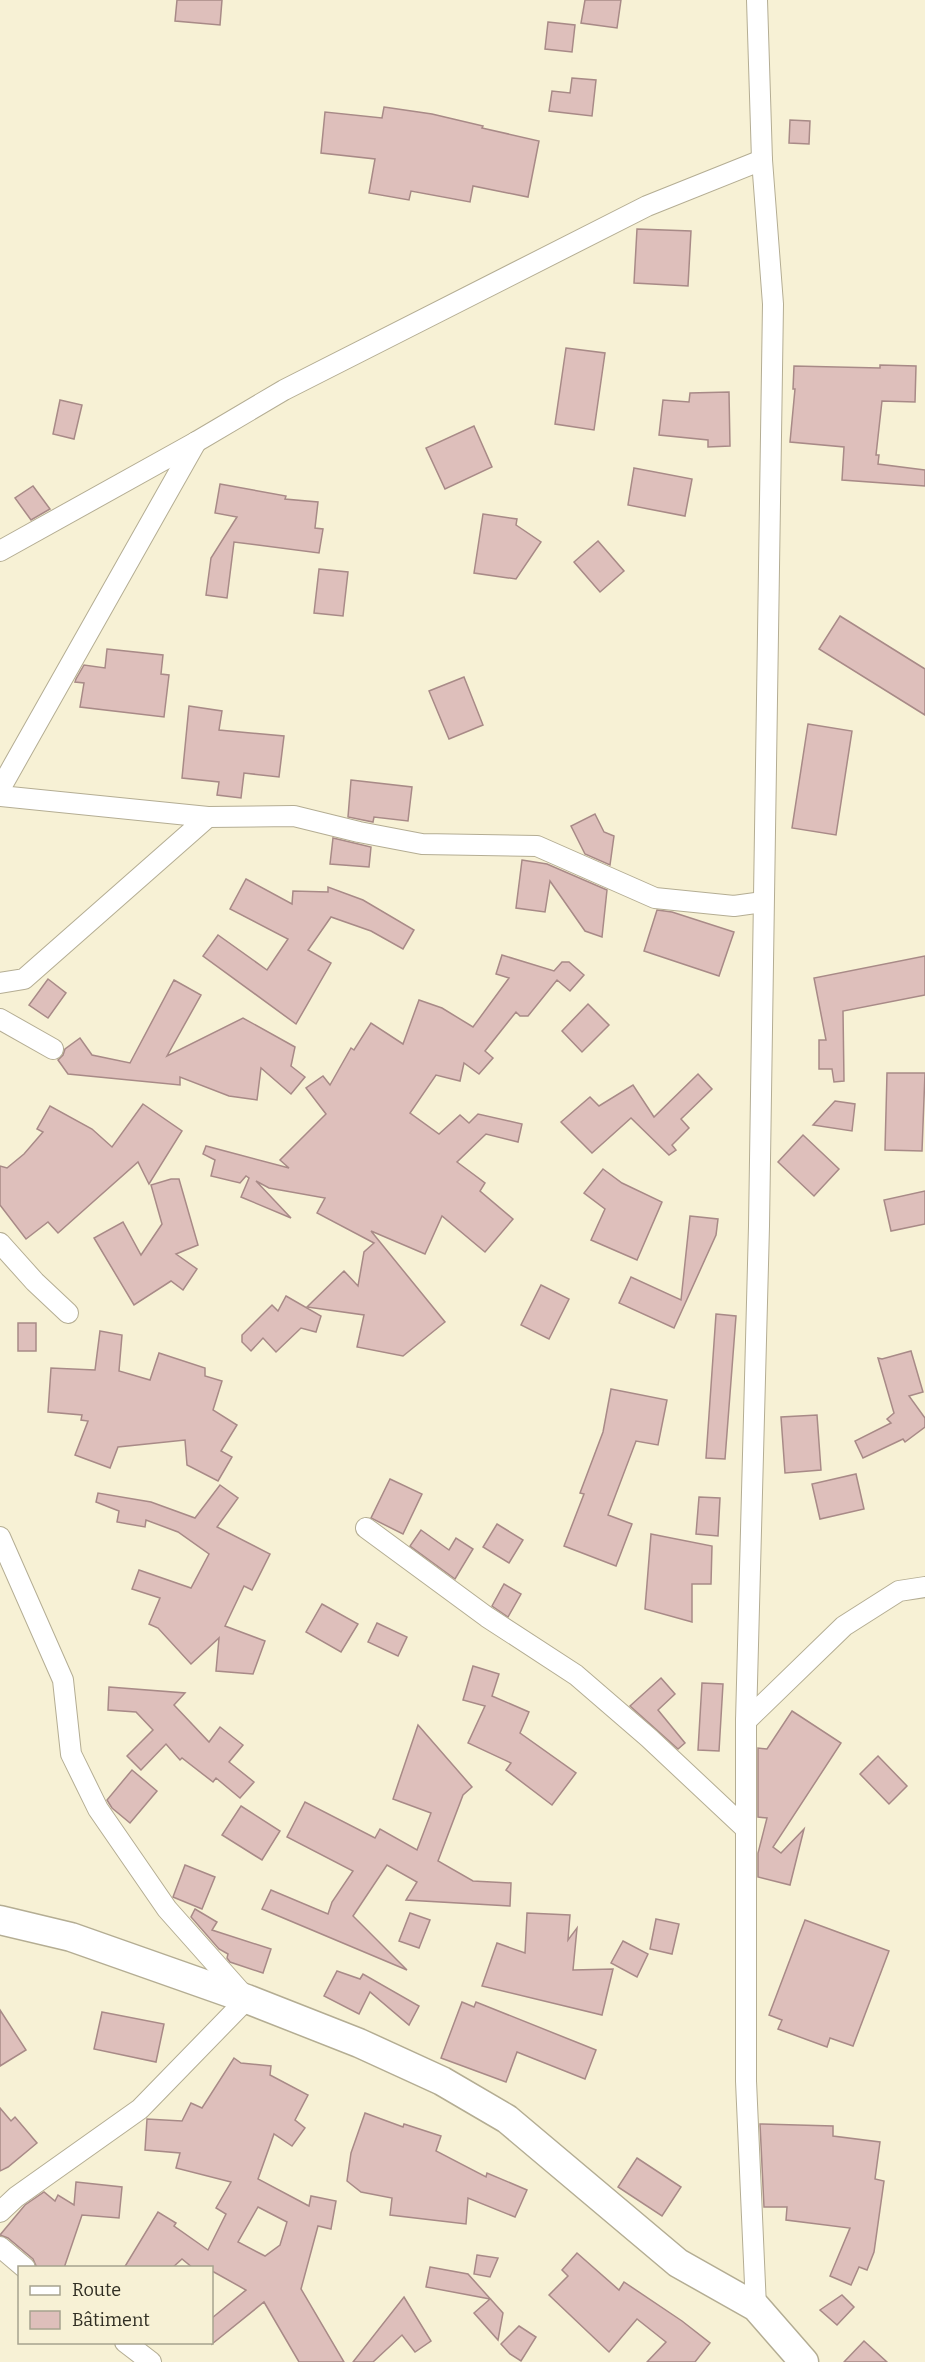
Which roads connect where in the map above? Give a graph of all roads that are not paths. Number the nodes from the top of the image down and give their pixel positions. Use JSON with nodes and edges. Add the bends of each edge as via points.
{"nodes":[{"id":1,"x":757,"y":0,"type":"edge"},
{"id":2,"x":762,"y":160,"type":"junction"},
{"id":3,"x":196,"y":442,"type":"junction"},
{"id":4,"x":0,"y":551,"type":"edge"},
{"id":5,"x":0,"y":789,"type":"edge"},
{"id":6,"x":0,"y":796,"type":"edge"},
{"id":7,"x":208,"y":817,"type":"junction"},
{"id":8,"x":763,"y":902,"type":"junction"},
{"id":9,"x":0,"y":983,"type":"edge"},
{"id":10,"x":0,"y":1019,"type":"edge"},
{"id":11,"x":53,"y":1049,"type":"dead end"},
{"id":12,"x":0,"y":1243,"type":"edge"},
{"id":13,"x":68,"y":1313,"type":"dead end"},
{"id":14,"x":366,"y":1528,"type":"dead end"},
{"id":15,"x":0,"y":1537,"type":"edge"},
{"id":16,"x":925,"y":1573,"type":"edge"},
{"id":17,"x":925,"y":1587,"type":"edge"},
{"id":18,"x":899,"y":1591,"type":"junction"},
{"id":19,"x":746,"y":1721,"type":"junction"},
{"id":20,"x":746,"y":1828,"type":"junction"},
{"id":21,"x":0,"y":1920,"type":"edge"},
{"id":22,"x":247,"y":1999,"type":"junction"},
{"id":23,"x":0,"y":2212,"type":"edge"},
{"id":24,"x":0,"y":2247,"type":"edge"},
{"id":25,"x":23,"y":2266,"type":"edge"},
{"id":26,"x":756,"y":2307,"type":"junction"},
{"id":27,"x":126,"y":2344,"type":"edge"},
{"id":28,"x":151,"y":2362,"type":"edge"},
{"id":29,"x":804,"y":2362,"type":"edge"}],
"edges":[{"from":1,"to":2,"type":"street"},
{"from":2,"to":3,"type":"street","via":[[647,206],[284,390]]},
{"from":2,"to":8,"type":"street","via":[[773,304]]},
{"from":3,"to":4,"type":"street"},
{"from":3,"to":5,"type":"street"},
{"from":6,"to":7,"type":"street"},
{"from":7,"to":8,"type":"street","via":[[294,816],[422,844],[537,846],[655,898],[734,906]]},
{"from":7,"to":9,"type":"street","via":[[24,979]]},
{"from":8,"to":19,"type":"street"},
{"from":10,"to":11,"type":"street"},
{"from":12,"to":13,"type":"street"},
{"from":14,"to":20,"type":"street","via":[[487,1617],[576,1675]]},
{"from":15,"to":22,"type":"street","via":[[63,1680],[71,1754],[98,1809],[167,1909]]},
{"from":16,"to":18,"type":"street"},
{"from":17,"to":18,"type":"street"},
{"from":18,"to":19,"type":"street","via":[[844,1626]]},
{"from":19,"to":20,"type":"street"},
{"from":20,"to":26,"type":"street","via":[[746,2081]]},
{"from":21,"to":22,"type":"street","via":[[71,1936]]},
{"from":22,"to":23,"type":"street","via":[[140,2109]]},
{"from":22,"to":26,"type":"street","via":[[442,2081],[507,2119],[678,2264]]},
{"from":24,"to":25,"type":"street"},
{"from":26,"to":29,"type":"street"},
{"from":27,"to":28,"type":"street"}]}
